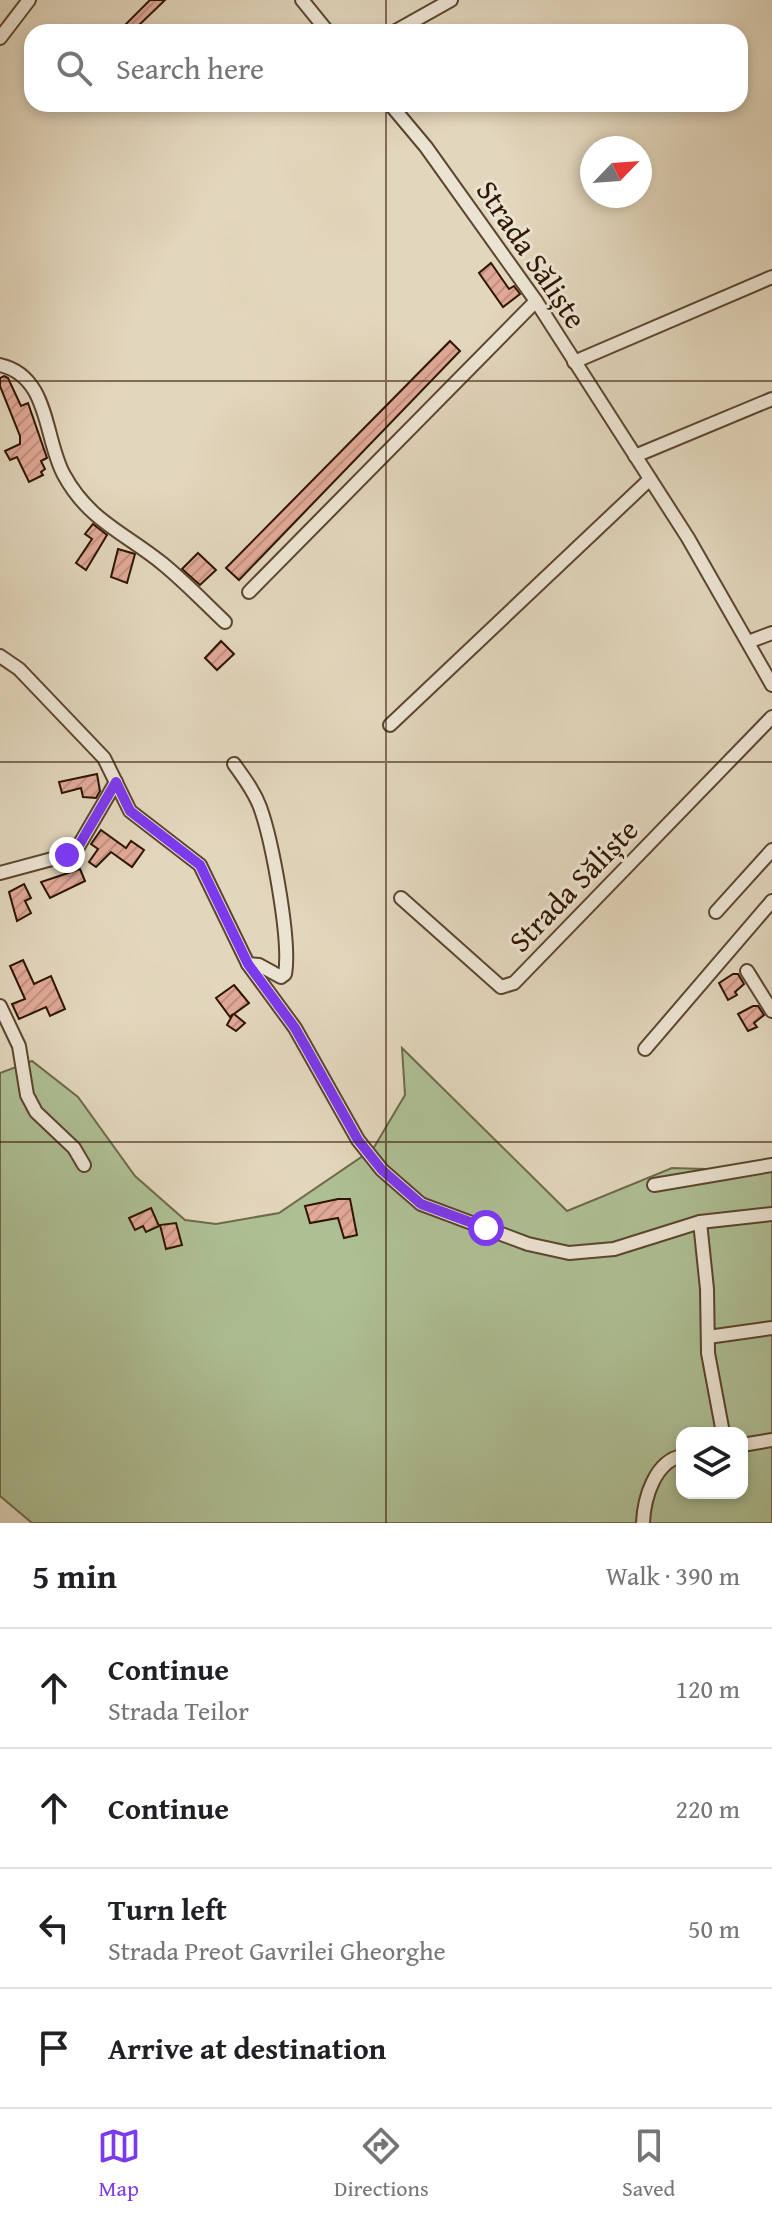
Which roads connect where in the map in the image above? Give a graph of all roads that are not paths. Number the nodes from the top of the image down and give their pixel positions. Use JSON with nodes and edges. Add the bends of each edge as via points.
{"nodes":[{"id":1,"x":29,"y":0,"type":"edge"},
{"id":2,"x":302,"y":0,"type":"edge"},
{"id":3,"x":451,"y":0,"type":"edge"},
{"id":4,"x":322,"y":24,"type":"edge"},
{"id":5,"x":408,"y":24,"type":"edge"},
{"id":6,"x":0,"y":38,"type":"edge"},
{"id":7,"x":397,"y":112,"type":"edge"},
{"id":8,"x":772,"y":277,"type":"edge"},
{"id":9,"x":536,"y":301,"type":"junction"},
{"id":10,"x":574,"y":362,"type":"junction"},
{"id":11,"x":0,"y":365,"type":"edge"},
{"id":12,"x":772,"y":399,"type":"edge"},
{"id":13,"x":635,"y":456,"type":"junction"},
{"id":14,"x":650,"y":479,"type":"junction"},
{"id":15,"x":249,"y":592,"type":"dead end"},
{"id":16,"x":225,"y":622,"type":"dead end"},
{"id":17,"x":772,"y":633,"type":"edge"},
{"id":18,"x":748,"y":642,"type":"junction"},
{"id":19,"x":0,"y":656,"type":"edge"},
{"id":20,"x":772,"y":685,"type":"edge"},
{"id":21,"x":772,"y":717,"type":"edge"},
{"id":22,"x":390,"y":725,"type":"dead end"},
{"id":23,"x":234,"y":764,"type":"dead end"},
{"id":24,"x":116,"y":782,"type":"junction"},
{"id":25,"x":772,"y":850,"type":"edge"},
{"id":26,"x":0,"y":873,"type":"edge"},
{"id":27,"x":401,"y":898,"type":"dead end"},
{"id":28,"x":772,"y":901,"type":"edge"},
{"id":29,"x":716,"y":912,"type":"dead end"},
{"id":30,"x":248,"y":964,"type":"junction"},
{"id":31,"x":747,"y":971,"type":"dead end"},
{"id":32,"x":0,"y":1006,"type":"edge"},
{"id":33,"x":772,"y":1011,"type":"edge"},
{"id":34,"x":645,"y":1049,"type":"dead end"},
{"id":35,"x":84,"y":1165,"type":"dead end"},
{"id":36,"x":772,"y":1165,"type":"edge"},
{"id":37,"x":654,"y":1185,"type":"dead end"},
{"id":38,"x":772,"y":1214,"type":"edge"},
{"id":39,"x":700,"y":1222,"type":"junction"},
{"id":40,"x":772,"y":1328,"type":"edge"},
{"id":41,"x":708,"y":1337,"type":"junction"},
{"id":42,"x":722,"y":1427,"type":"edge"},
{"id":43,"x":772,"y":1440,"type":"edge"},
{"id":44,"x":748,"y":1444,"type":"edge"},
{"id":45,"x":676,"y":1459,"type":"edge"},
{"id":46,"x":643,"y":1523,"type":"edge"}],
"edges":[{"from":1,"to":6,"type":"street"},
{"from":2,"to":4,"type":"street"},
{"from":3,"to":5,"type":"street"},
{"from":7,"to":9,"type":"street","name":"Strada Săliște"},
{"from":8,"to":10,"type":"street"},
{"from":9,"to":10,"type":"street","name":"Strada Săliște"},
{"from":9,"to":15,"type":"street"},
{"from":10,"to":13,"type":"street","name":"Strada Săliște"},
{"from":11,"to":16,"type":"street","via":[[29,382],[46,416],[63,473],[90,511],[161,563]]},
{"from":12,"to":13,"type":"street"},
{"from":13,"to":14,"type":"street","name":"Strada Săliște"},
{"from":14,"to":18,"type":"street","name":"Strada Săliște"},
{"from":14,"to":22,"type":"street"},
{"from":17,"to":18,"type":"street"},
{"from":18,"to":20,"type":"street","name":"Strada Săliște"},
{"from":19,"to":24,"type":"street","via":[[19,669],[104,758]]},
{"from":21,"to":27,"type":"street","name":"Strada Săliște","via":[[514,983],[501,987]]},
{"from":23,"to":30,"type":"street","via":[[251,787],[264,820],[286,948],[281,977]]},
{"from":24,"to":26,"type":"street","via":[[78,847],[67,855]]},
{"from":24,"to":30,"type":"street","via":[[130,811],[200,865]]},
{"from":25,"to":29,"type":"street"},
{"from":28,"to":34,"type":"street"},
{"from":30,"to":39,"type":"street","via":[[295,1028],[358,1140],[421,1204],[528,1244],[569,1253],[592,1253]]},
{"from":31,"to":33,"type":"street"},
{"from":32,"to":35,"type":"street","via":[[19,1046],[27,1095]]},
{"from":36,"to":37,"type":"street"},
{"from":38,"to":39,"type":"street"},
{"from":39,"to":41,"type":"street"},
{"from":40,"to":41,"type":"street"},
{"from":41,"to":42,"type":"street"},
{"from":43,"to":44,"type":"street"},
{"from":45,"to":46,"type":"street","via":[[663,1466],[651,1486]]}]}
